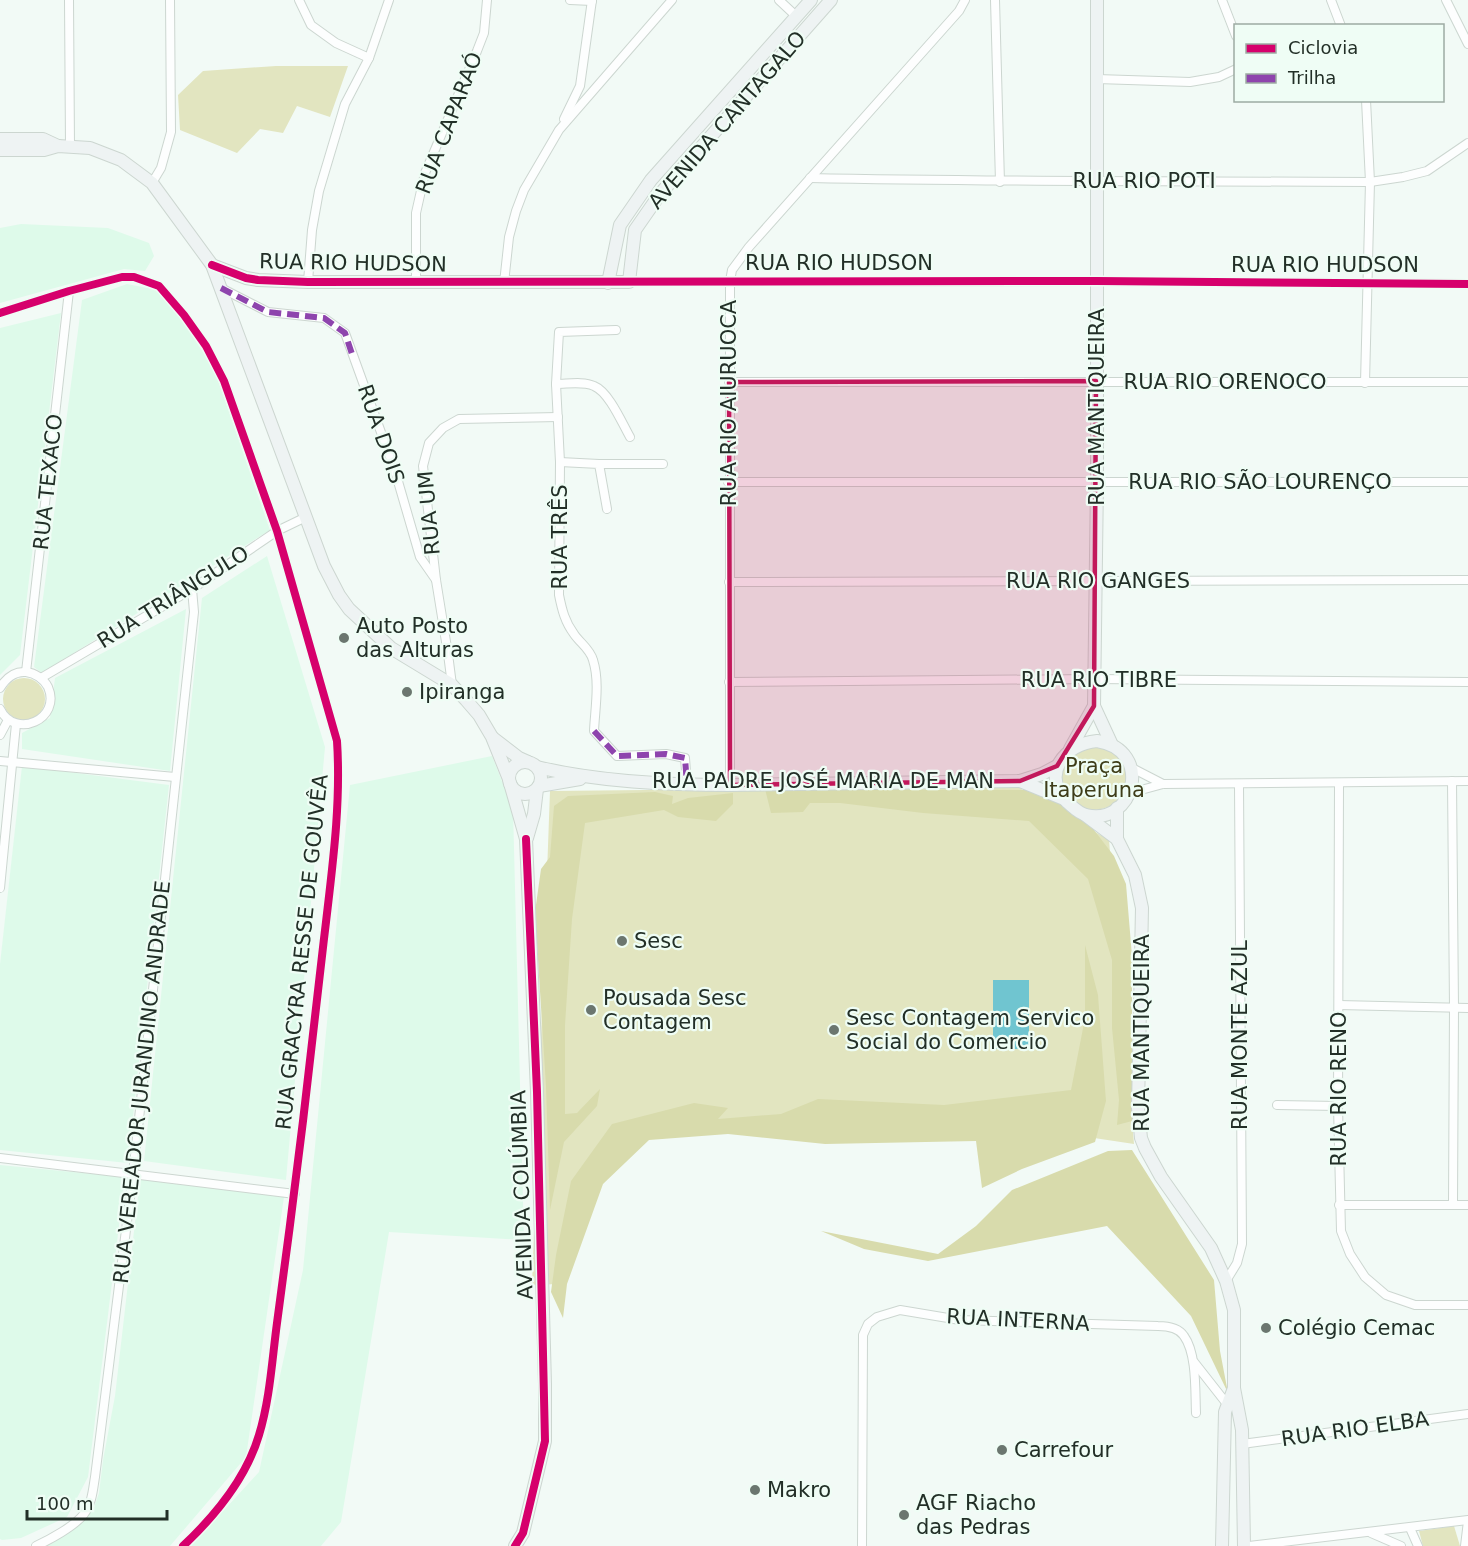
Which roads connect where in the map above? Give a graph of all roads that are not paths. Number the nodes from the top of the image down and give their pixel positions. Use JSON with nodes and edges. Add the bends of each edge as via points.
{"nodes":[{"id":1,"x":69,"y":0,"type":"edge"},
{"id":2,"x":170,"y":0,"type":"edge"},
{"id":3,"x":299,"y":0,"type":"edge"},
{"id":4,"x":389,"y":0,"type":"edge"},
{"id":5,"x":487,"y":0,"type":"edge"},
{"id":6,"x":570,"y":0,"type":"edge"},
{"id":7,"x":672,"y":0,"type":"edge"},
{"id":8,"x":778,"y":0,"type":"edge"},
{"id":9,"x":811,"y":0,"type":"edge"},
{"id":10,"x":831,"y":0,"type":"edge"},
{"id":11,"x":965,"y":0,"type":"edge"},
{"id":12,"x":995,"y":0,"type":"edge"},
{"id":13,"x":1097,"y":0,"type":"edge"},
{"id":14,"x":1222,"y":0,"type":"edge"},
{"id":15,"x":1331,"y":0,"type":"edge"},
{"id":16,"x":1446,"y":0,"type":"edge"},
{"id":17,"x":592,"y":1,"type":"edge"},
{"id":18,"x":796,"y":16,"type":"junction"},
{"id":19,"x":1340,"y":24,"type":"edge"},
{"id":20,"x":1234,"y":31,"type":"edge"},
{"id":21,"x":1468,"y":44,"type":"edge"},
{"id":22,"x":369,"y":58,"type":"junction"},
{"id":23,"x":1234,"y":70,"type":"edge"},
{"id":24,"x":1097,"y":79,"type":"junction"},
{"id":25,"x":1366,"y":102,"type":"edge"},
{"id":26,"x":559,"y":130,"type":"junction"},
{"id":27,"x":0,"y":139,"type":"edge"},
{"id":28,"x":1468,"y":143,"type":"edge"},
{"id":29,"x":64,"y":146,"type":"junction"},
{"id":30,"x":0,"y":150,"type":"edge"},
{"id":31,"x":810,"y":178,"type":"junction"},
{"id":32,"x":1096,"y":180,"type":"junction"},
{"id":33,"x":1000,"y":182,"type":"junction"},
{"id":34,"x":1370,"y":182,"type":"junction"},
{"id":35,"x":152,"y":183,"type":"junction"},
{"id":36,"x":213,"y":265,"type":"junction"},
{"id":37,"x":1097,"y":280,"type":"junction"},
{"id":38,"x":729,"y":281,"type":"junction"},
{"id":39,"x":308,"y":282,"type":"junction"},
{"id":40,"x":416,"y":282,"type":"junction"},
{"id":41,"x":629,"y":282,"type":"junction"},
{"id":42,"x":504,"y":283,"type":"junction"},
{"id":43,"x":608,"y":283,"type":"junction"},
{"id":44,"x":1368,"y":283,"type":"junction"},
{"id":45,"x":1468,"y":284,"type":"edge"},
{"id":46,"x":221,"y":288,"type":"junction"},
{"id":47,"x":69,"y":291,"type":"junction"},
{"id":48,"x":0,"y":313,"type":"edge"},
{"id":49,"x":616,"y":330,"type":"dead end"},
{"id":50,"x":1096,"y":381,"type":"junction"},
{"id":51,"x":729,"y":382,"type":"junction"},
{"id":52,"x":1365,"y":382,"type":"junction"},
{"id":53,"x":1468,"y":382,"type":"edge"},
{"id":54,"x":556,"y":384,"type":"junction"},
{"id":55,"x":558,"y":417,"type":"junction"},
{"id":56,"x":630,"y":437,"type":"dead end"},
{"id":57,"x":560,"y":462,"type":"junction"},
{"id":58,"x":599,"y":464,"type":"junction"},
{"id":59,"x":663,"y":464,"type":"dead end"},
{"id":60,"x":1097,"y":481,"type":"junction"},
{"id":61,"x":729,"y":482,"type":"junction"},
{"id":62,"x":1468,"y":482,"type":"edge"},
{"id":63,"x":607,"y":509,"type":"dead end"},
{"id":64,"x":306,"y":517,"type":"junction"},
{"id":65,"x":277,"y":531,"type":"junction"},
{"id":66,"x":436,"y":580,"type":"junction"},
{"id":67,"x":1468,"y":580,"type":"edge"},
{"id":68,"x":1095,"y":581,"type":"junction"},
{"id":69,"x":729,"y":582,"type":"junction"},
{"id":70,"x":192,"y":589,"type":"junction"},
{"id":71,"x":26,"y":672,"type":"junction"},
{"id":72,"x":41,"y":678,"type":"junction"},
{"id":73,"x":1093,"y":679,"type":"junction"},
{"id":74,"x":729,"y":682,"type":"junction"},
{"id":75,"x":1468,"y":682,"type":"edge"},
{"id":76,"x":452,"y":685,"type":"junction"},
{"id":77,"x":0,"y":688,"type":"edge"},
{"id":78,"x":1094,"y":706,"type":"junction"},
{"id":79,"x":0,"y":709,"type":"edge"},
{"id":80,"x":12,"y":722,"type":"junction"},
{"id":81,"x":0,"y":735,"type":"edge"},
{"id":82,"x":492,"y":737,"type":"junction"},
{"id":83,"x":1112,"y":745,"type":"junction"},
{"id":84,"x":1070,"y":750,"type":"junction"},
{"id":85,"x":0,"y":761,"type":"edge"},
{"id":86,"x":13,"y":764,"type":"junction"},
{"id":87,"x":532,"y":764,"type":"junction"},
{"id":88,"x":1057,"y":766,"type":"junction"},
{"id":89,"x":1132,"y":768,"type":"junction"},
{"id":90,"x":175,"y":777,"type":"junction"},
{"id":91,"x":590,"y":777,"type":"junction"},
{"id":92,"x":509,"y":781,"type":"junction"},
{"id":93,"x":1020,"y":781,"type":"junction"},
{"id":94,"x":1452,"y":781,"type":"junction"},
{"id":95,"x":1468,"y":781,"type":"edge"},
{"id":96,"x":1163,"y":784,"type":"junction"},
{"id":97,"x":1339,"y":784,"type":"junction"},
{"id":98,"x":687,"y":785,"type":"junction"},
{"id":99,"x":730,"y":785,"type":"junction"},
{"id":100,"x":1239,"y":785,"type":"junction"},
{"id":101,"x":538,"y":787,"type":"junction"},
{"id":102,"x":1127,"y":797,"type":"junction"},
{"id":103,"x":1064,"y":798,"type":"junction"},
{"id":104,"x":1117,"y":808,"type":"junction"},
{"id":105,"x":1085,"y":815,"type":"junction"},
{"id":106,"x":526,"y":839,"type":"junction"},
{"id":107,"x":1117,"y":839,"type":"junction"},
{"id":108,"x":0,"y":888,"type":"edge"},
{"id":109,"x":1339,"y":1005,"type":"junction"},
{"id":110,"x":1454,"y":1008,"type":"junction"},
{"id":111,"x":1468,"y":1008,"type":"edge"},
{"id":112,"x":1277,"y":1105,"type":"dead end"},
{"id":113,"x":1338,"y":1106,"type":"junction"},
{"id":114,"x":0,"y":1158,"type":"edge"},
{"id":115,"x":133,"y":1174,"type":"junction"},
{"id":116,"x":295,"y":1194,"type":"junction"},
{"id":117,"x":1339,"y":1205,"type":"junction"},
{"id":118,"x":1453,"y":1205,"type":"junction"},
{"id":119,"x":1468,"y":1205,"type":"edge"},
{"id":120,"x":1226,"y":1281,"type":"junction"},
{"id":121,"x":1468,"y":1305,"type":"edge"},
{"id":122,"x":1193,"y":1362,"type":"junction"},
{"id":123,"x":1234,"y":1388,"type":"junction"},
{"id":124,"x":1227,"y":1404,"type":"junction"},
{"id":125,"x":1196,"y":1413,"type":"dead end"},
{"id":126,"x":1240,"y":1413,"type":"junction"},
{"id":127,"x":1468,"y":1414,"type":"edge"},
{"id":128,"x":1242,"y":1444,"type":"junction"},
{"id":129,"x":1468,"y":1521,"type":"edge"},
{"id":130,"x":1410,"y":1528,"type":"junction"},
{"id":131,"x":1371,"y":1533,"type":"junction"},
{"id":132,"x":36,"y":1546,"type":"edge"},
{"id":133,"x":183,"y":1546,"type":"edge"},
{"id":134,"x":515,"y":1546,"type":"edge"},
{"id":135,"x":862,"y":1546,"type":"edge"},
{"id":136,"x":1222,"y":1546,"type":"edge"},
{"id":137,"x":1244,"y":1546,"type":"edge"},
{"id":138,"x":1249,"y":1546,"type":"edge"},
{"id":139,"x":1401,"y":1546,"type":"edge"},
{"id":140,"x":1418,"y":1546,"type":"edge"},
{"id":141,"x":1465,"y":1546,"type":"edge"}],
"edges":[{"from":1,"to":29,"type":"street"},
{"from":2,"to":35,"type":"street","via":[[171,132],[161,168]]},
{"from":3,"to":22,"type":"street","via":[[311,25],[336,43]]},
{"from":4,"to":22,"type":"street"},
{"from":5,"to":40,"type":"street","name":"RUA CAPARAÓ","via":[[484,33],[425,173],[416,213]]},
{"from":6,"to":17,"type":"street"},
{"from":7,"to":26,"type":"street"},
{"from":8,"to":18,"type":"street"},
{"from":9,"to":18,"type":"street","name":"AVENIDA CANTAGALO"},
{"from":10,"to":41,"type":"street","name":"AVENIDA CANTAGALO","via":[[660,194],[635,230]]},
{"from":11,"to":31,"type":"street","name":"RUA RIO AIURUOCA"},
{"from":12,"to":33,"type":"street"},
{"from":13,"to":24,"type":"street","name":"RUA MANTIQUEIRA"},
{"from":14,"to":20,"type":"street"},
{"from":15,"to":19,"type":"street"},
{"from":16,"to":21,"type":"street"},
{"from":17,"to":26,"type":"street","via":[[580,86]]},
{"from":18,"to":43,"type":"street","name":"AVENIDA CANTAGALO","via":[[651,180],[620,225]]},
{"from":22,"to":39,"type":"street","via":[[345,104],[319,191]]},
{"from":23,"to":24,"type":"street","via":[[1190,82]]},
{"from":24,"to":32,"type":"street","name":"RUA MANTIQUEIRA"},
{"from":25,"to":34,"type":"street"},
{"from":26,"to":42,"type":"street","via":[[516,211]]},
{"from":27,"to":29,"type":"street","via":[[43,139]]},
{"from":28,"to":34,"type":"street","name":"RUA RIO POTI","via":[[1427,171]]},
{"from":29,"to":30,"type":"street"},
{"from":29,"to":35,"type":"street","via":[[107,153]]},
{"from":31,"to":33,"type":"street","name":"RUA RIO POTI"},
{"from":31,"to":38,"type":"street","name":"RUA RIO AIURUOCA","via":[[749,247]]},
{"from":32,"to":33,"type":"street","name":"RUA RIO POTI"},
{"from":32,"to":34,"type":"street","name":"RUA RIO POTI"},
{"from":32,"to":37,"type":"street","name":"RUA MANTIQUEIRA"},
{"from":34,"to":44,"type":"street"},
{"from":35,"to":36,"type":"street"},
{"from":36,"to":39,"type":"street","name":"RUA RIO HUDSON","via":[[246,278]]},
{"from":36,"to":46,"type":"street"},
{"from":37,"to":38,"type":"street","name":"RUA RIO HUDSON"},
{"from":37,"to":44,"type":"street","name":"RUA RIO HUDSON"},
{"from":37,"to":50,"type":"street","name":"RUA MANTIQUEIRA"},
{"from":38,"to":41,"type":"street","name":"RUA RIO HUDSON"},
{"from":38,"to":51,"type":"street","name":"RUA RIO AIURUOCA"},
{"from":39,"to":40,"type":"street","name":"RUA RIO HUDSON"},
{"from":40,"to":42,"type":"street","name":"RUA RIO HUDSON"},
{"from":41,"to":43,"type":"street","name":"RUA RIO HUDSON"},
{"from":42,"to":43,"type":"street","name":"RUA RIO HUDSON"},
{"from":44,"to":45,"type":"street","name":"RUA RIO HUDSON"},
{"from":44,"to":52,"type":"street"},
{"from":46,"to":64,"type":"street"},
{"from":46,"to":66,"type":"street","name":"RUA DOIS","via":[[268,312],[324,318],[345,333],[395,471],[420,557]]},
{"from":47,"to":48,"type":"street","name":"RUA GRACYRA RESSE DE GOUVÊA"},
{"from":47,"to":65,"type":"street","name":"RUA GRACYRA RESSE DE GOUVÊA","via":[[134,277],[159,286],[168,295],[206,346],[224,381]]},
{"from":47,"to":71,"type":"street","name":"RUA TEXACO"},
{"from":49,"to":54,"type":"street","name":"RUA TRÊS","via":[[559,332]]},
{"from":50,"to":51,"type":"street","name":"RUA RIO ORENOCO"},
{"from":50,"to":52,"type":"street","name":"RUA RIO ORENOCO"},
{"from":50,"to":60,"type":"street","name":"RUA MANTIQUEIRA"},
{"from":51,"to":61,"type":"street","name":"RUA RIO AIURUOCA"},
{"from":52,"to":53,"type":"street","name":"RUA RIO ORENOCO"},
{"from":54,"to":55,"type":"street","name":"RUA TRÊS"},
{"from":54,"to":56,"type":"street","via":[[595,386],[605,394]]},
{"from":55,"to":57,"type":"street","name":"RUA TRÊS"},
{"from":55,"to":66,"type":"street","name":"RUA UM","via":[[459,419],[429,442],[423,466]]},
{"from":57,"to":58,"type":"street"},
{"from":57,"to":98,"type":"street","name":"RUA TRÊS","via":[[559,595],[563,616],[593,660],[594,731],[617,756],[666,754],[685,758]]},
{"from":58,"to":59,"type":"street"},
{"from":58,"to":63,"type":"street"},
{"from":60,"to":61,"type":"street","name":"RUA RIO SÃO LOURENÇO"},
{"from":60,"to":62,"type":"street","name":"RUA RIO SÃO LOURENÇO"},
{"from":60,"to":68,"type":"street","name":"RUA MANTIQUEIRA"},
{"from":61,"to":69,"type":"street","name":"RUA RIO AIURUOCA"},
{"from":64,"to":65,"type":"street","name":"RUA TRIÂNGULO"},
{"from":64,"to":76,"type":"street","via":[[324,566],[349,609],[391,648]]},
{"from":65,"to":70,"type":"street","name":"RUA TRIÂNGULO"},
{"from":65,"to":116,"type":"street","name":"RUA GRACYRA RESSE DE GOUVÊA","via":[[337,741],[339,771],[334,849]]},
{"from":66,"to":76,"type":"street","name":"RUA UM"},
{"from":67,"to":68,"type":"street","name":"RUA RIO GANGES"},
{"from":68,"to":69,"type":"street","name":"RUA RIO GANGES"},
{"from":68,"to":73,"type":"street","name":"RUA MANTIQUEIRA"},
{"from":69,"to":74,"type":"street","name":"RUA RIO AIURUOCA"},
{"from":70,"to":72,"type":"street","name":"RUA TRIÂNGULO"},
{"from":70,"to":90,"type":"street","name":"RUA VEREADOR JURANDINO ANDRADE","via":[[194,612]]},
{"from":71,"to":72,"type":"street"},
{"from":71,"to":77,"type":"street","via":[[10,676]]},
{"from":72,"to":80,"type":"street","via":[[50,692],[49,707],[32,724]]},
{"from":73,"to":74,"type":"street","name":"RUA RIO TIBRE"},
{"from":73,"to":75,"type":"street","name":"RUA RIO TIBRE"},
{"from":73,"to":78,"type":"street","name":"RUA MANTIQUEIRA"},
{"from":74,"to":99,"type":"street","name":"RUA RIO AIURUOCA"},
{"from":76,"to":82,"type":"street","via":[[479,715]]},
{"from":78,"to":83,"type":"street","name":"RUA MANTIQUEIRA"},
{"from":78,"to":84,"type":"street"},
{"from":79,"to":80,"type":"street"},
{"from":80,"to":81,"type":"street"},
{"from":80,"to":86,"type":"street"},
{"from":82,"to":87,"type":"street","name":"RUA PADRE JOSÉ MARIA DE MAN"},
{"from":82,"to":92,"type":"street"},
{"from":83,"to":84,"type":"street","via":[[1087,742]]},
{"from":83,"to":89,"type":"street"},
{"from":84,"to":88,"type":"street"},
{"from":85,"to":86,"type":"street"},
{"from":86,"to":90,"type":"street"},
{"from":86,"to":108,"type":"street"},
{"from":87,"to":91,"type":"street","name":"RUA PADRE JOSÉ MARIA DE MAN"},
{"from":87,"to":92,"type":"street","via":[[514,766]]},
{"from":87,"to":101,"type":"street","via":[[541,774]]},
{"from":88,"to":93,"type":"street","name":"RUA PADRE JOSÉ MARIA DE MAN"},
{"from":88,"to":103,"type":"street","via":[[1057,781]]},
{"from":89,"to":96,"type":"street"},
{"from":89,"to":102,"type":"street","via":[[1134,780]]},
{"from":90,"to":115,"type":"street","name":"RUA VEREADOR JURANDINO ANDRADE"},
{"from":91,"to":98,"type":"street","name":"RUA PADRE JOSÉ MARIA DE MAN"},
{"from":91,"to":101,"type":"street","name":"RUA PADRE JOSÉ MARIA DE MAN"},
{"from":92,"to":101,"type":"street","via":[[520,794]]},
{"from":92,"to":106,"type":"street","name":"AVENIDA COLÚMBIA"},
{"from":93,"to":99,"type":"street","name":"RUA PADRE JOSÉ MARIA DE MAN"},
{"from":93,"to":103,"type":"street","name":"RUA PADRE JOSÉ MARIA DE MAN"},
{"from":94,"to":95,"type":"street"},
{"from":94,"to":97,"type":"street"},
{"from":94,"to":110,"type":"street"},
{"from":96,"to":100,"type":"street"},
{"from":96,"to":102,"type":"street"},
{"from":97,"to":100,"type":"street"},
{"from":97,"to":109,"type":"street","name":"RUA RIO RENO"},
{"from":98,"to":99,"type":"street","name":"RUA PADRE JOSÉ MARIA DE MAN"},
{"from":100,"to":120,"type":"street","name":"RUA MONTE AZUL","via":[[1242,1244]]},
{"from":101,"to":106,"type":"street"},
{"from":102,"to":104,"type":"street"},
{"from":103,"to":105,"type":"street"},
{"from":104,"to":105,"type":"street","via":[[1099,816]]},
{"from":104,"to":107,"type":"street","name":"RUA MANTIQUEIRA"},
{"from":105,"to":107,"type":"street","name":"RUA MANTIQUEIRA"},
{"from":106,"to":134,"type":"street","name":"AVENIDA COLÚMBIA","via":[[538,1115],[545,1441],[523,1533]]},
{"from":107,"to":120,"type":"street","name":"RUA MANTIQUEIRA","via":[[1135,875],[1142,908],[1138,1108],[1142,1138],[1161,1177],[1211,1248]]},
{"from":109,"to":110,"type":"street"},
{"from":109,"to":113,"type":"street","name":"RUA RIO RENO"},
{"from":110,"to":111,"type":"street"},
{"from":110,"to":118,"type":"street"},
{"from":112,"to":113,"type":"street"},
{"from":113,"to":117,"type":"street","name":"RUA RIO RENO"},
{"from":114,"to":115,"type":"street"},
{"from":115,"to":116,"type":"street"},
{"from":115,"to":132,"type":"street","name":"RUA VEREADOR JURANDINO ANDRADE","via":[[90,1500],[84,1515]]},
{"from":116,"to":133,"type":"street","name":"RUA GRACYRA RESSE DE GOUVÊA","via":[[260,1434],[232,1491]]},
{"from":117,"to":118,"type":"street"},
{"from":117,"to":121,"type":"street","name":"RUA RIO RENO","via":[[1341,1231],[1350,1254],[1365,1278],[1386,1295],[1415,1305]]},
{"from":118,"to":119,"type":"street"},
{"from":120,"to":123,"type":"street","name":"RUA MANTIQUEIRA","via":[[1234,1310]]},
{"from":122,"to":124,"type":"street","name":"RUA INTERNA"},
{"from":122,"to":125,"type":"street","name":"RUA INTERNA"},
{"from":122,"to":135,"type":"street","name":"RUA INTERNA","via":[[1185,1336],[1166,1326],[960,1320],[900,1310],[877,1317],[863,1335]]},
{"from":123,"to":124,"type":"street","name":"RUA MANTIQUEIRA"},
{"from":123,"to":126,"type":"street","name":"RUA MANTIQUEIRA"},
{"from":124,"to":126,"type":"street"},
{"from":124,"to":136,"type":"street","name":"RUA MANTIQUEIRA"},
{"from":126,"to":128,"type":"street","name":"RUA MANTIQUEIRA"},
{"from":127,"to":128,"type":"street","name":"RUA RIO ELBA"},
{"from":128,"to":137,"type":"street","name":"RUA MANTIQUEIRA"},
{"from":129,"to":130,"type":"street"},
{"from":129,"to":141,"type":"street"},
{"from":130,"to":131,"type":"street"},
{"from":130,"to":140,"type":"street"},
{"from":131,"to":138,"type":"street"},
{"from":131,"to":139,"type":"street"}]}
